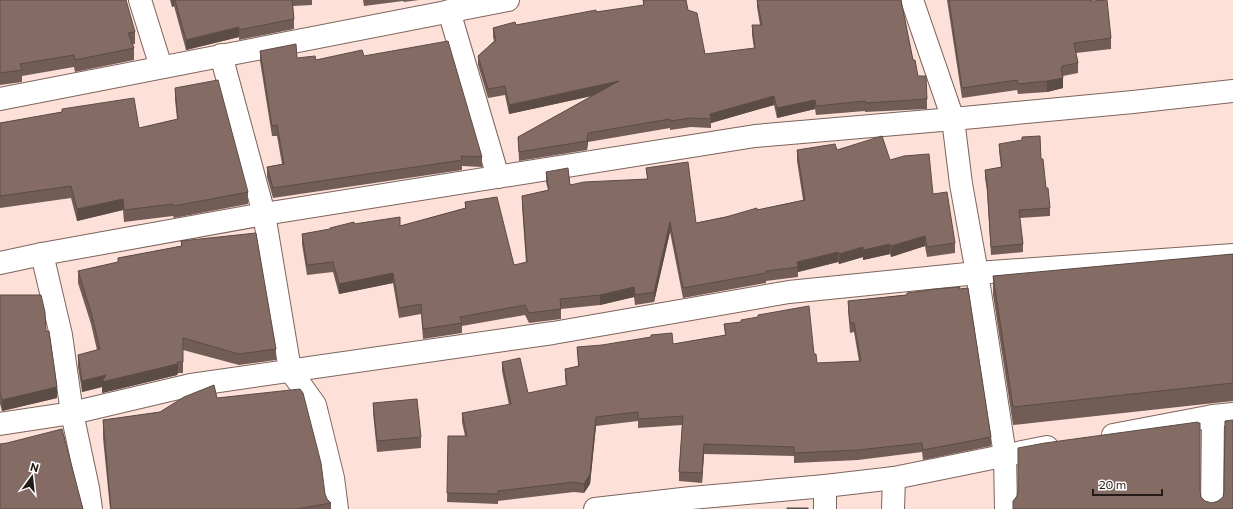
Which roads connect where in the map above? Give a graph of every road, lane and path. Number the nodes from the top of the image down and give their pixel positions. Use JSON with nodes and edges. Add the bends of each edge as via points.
{"nodes":[{"id":1,"x":140,"y":0,"type":"edge"},
{"id":2,"x":508,"y":0,"type":"edge"},
{"id":3,"x":912,"y":0,"type":"edge"},
{"id":4,"x":449,"y":11,"type":"junction"},
{"id":5,"x":220,"y":55,"type":"junction"},
{"id":6,"x":161,"y":67,"type":"junction"},
{"id":7,"x":1233,"y":91,"type":"edge"},
{"id":8,"x":0,"y":99,"type":"edge"},
{"id":9,"x":953,"y":119,"type":"junction"},
{"id":10,"x":498,"y":177,"type":"junction"},
{"id":11,"x":264,"y":214,"type":"junction"},
{"id":12,"x":42,"y":254,"type":"junction"},
{"id":13,"x":1233,"y":255,"type":"edge"},
{"id":14,"x":0,"y":263,"type":"edge"},
{"id":15,"x":977,"y":273,"type":"junction"},
{"id":16,"x":290,"y":370,"type":"junction"},
{"id":17,"x":72,"y":413,"type":"junction"},
{"id":18,"x":1223,"y":415,"type":"edge"},
{"id":19,"x":0,"y":424,"type":"edge"},
{"id":20,"x":1090,"y":439,"type":"edge"},
{"id":21,"x":1067,"y":444,"type":"edge"},
{"id":22,"x":1005,"y":455,"type":"junction"},
{"id":23,"x":894,"y":478,"type":"junction"},
{"id":24,"x":825,"y":486,"type":"junction"},
{"id":25,"x":691,"y":503,"type":"edge"},
{"id":26,"x":91,"y":509,"type":"edge"},
{"id":27,"x":337,"y":509,"type":"edge"},
{"id":28,"x":595,"y":509,"type":"edge"},
{"id":29,"x":825,"y":509,"type":"edge"},
{"id":30,"x":893,"y":509,"type":"edge"},
{"id":31,"x":1006,"y":509,"type":"edge"},
{"id":32,"x":1212,"y":509,"type":"edge"}],
"edges":[{"from":1,"to":6,"type":"street"},
{"from":2,"to":4,"type":"street"},
{"from":3,"to":9,"type":"street"},
{"from":4,"to":5,"type":"street"},
{"from":4,"to":10,"type":"street"},
{"from":5,"to":6,"type":"street"},
{"from":5,"to":11,"type":"street"},
{"from":6,"to":8,"type":"street"},
{"from":7,"to":9,"type":"street"},
{"from":9,"to":10,"type":"street","via":[[754,136]]},
{"from":9,"to":15,"type":"street","via":[[961,184]]},
{"from":10,"to":11,"type":"street"},
{"from":11,"to":12,"type":"street"},
{"from":11,"to":16,"type":"street"},
{"from":12,"to":14,"type":"street"},
{"from":12,"to":17,"type":"street","via":[[61,335]]},
{"from":13,"to":15,"type":"street"},
{"from":15,"to":16,"type":"street","via":[[789,292],[553,334]]},
{"from":15,"to":22,"type":"street"},
{"from":16,"to":17,"type":"street","via":[[191,385]]},
{"from":16,"to":27,"type":"street","via":[[315,405],[333,478]]},
{"from":17,"to":19,"type":"street"},
{"from":17,"to":26,"type":"street"},
{"from":18,"to":20,"type":"street"},
{"from":18,"to":32,"type":"street"},
{"from":21,"to":22,"type":"street"},
{"from":22,"to":23,"type":"street"},
{"from":22,"to":31,"type":"street"},
{"from":23,"to":24,"type":"street"},
{"from":23,"to":30,"type":"street"},
{"from":24,"to":25,"type":"street"},
{"from":24,"to":29,"type":"street"},
{"from":25,"to":28,"type":"street"}]}
